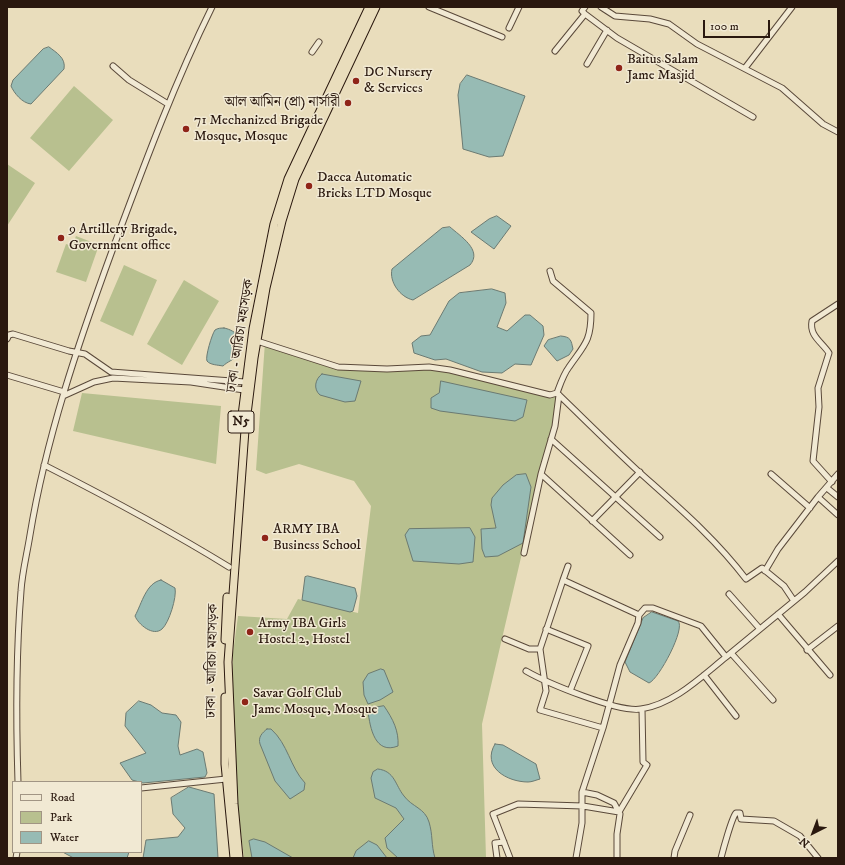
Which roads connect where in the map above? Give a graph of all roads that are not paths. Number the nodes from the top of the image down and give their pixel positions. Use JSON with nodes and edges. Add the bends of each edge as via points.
{"nodes":[{"id":1,"x":212,"y":7,"type":"edge"},
{"id":2,"x":369,"y":7,"type":"edge"},
{"id":3,"x":376,"y":7,"type":"edge"},
{"id":4,"x":429,"y":7,"type":"edge"},
{"id":5,"x":519,"y":7,"type":"edge"},
{"id":6,"x":585,"y":7,"type":"edge"},
{"id":7,"x":601,"y":7,"type":"edge"},
{"id":8,"x":792,"y":7,"type":"edge"},
{"id":9,"x":608,"y":9,"type":"edge"},
{"id":10,"x":585,"y":14,"type":"junction"},
{"id":11,"x":509,"y":28,"type":"dead end"},
{"id":12,"x":607,"y":30,"type":"junction"},
{"id":13,"x":502,"y":37,"type":"dead end"},
{"id":14,"x":319,"y":42,"type":"dead end"},
{"id":15,"x":555,"y":51,"type":"dead end"},
{"id":16,"x":312,"y":52,"type":"dead end"},
{"id":17,"x":587,"y":64,"type":"dead end"},
{"id":18,"x":112,"y":66,"type":"dead end"},
{"id":19,"x":745,"y":68,"type":"junction"},
{"id":20,"x":168,"y":104,"type":"junction"},
{"id":21,"x":753,"y":117,"type":"dead end"},
{"id":22,"x":838,"y":132,"type":"edge"},
{"id":23,"x":550,"y":271,"type":"dead end"},
{"id":24,"x":838,"y":304,"type":"edge"},
{"id":25,"x":7,"y":338,"type":"edge"},
{"id":26,"x":257,"y":341,"type":"junction"},
{"id":27,"x":77,"y":351,"type":"junction"},
{"id":28,"x":7,"y":375,"type":"edge"},
{"id":29,"x":245,"y":382,"type":"junction"},
{"id":30,"x":244,"y":390,"type":"junction"},
{"id":31,"x":64,"y":394,"type":"junction"},
{"id":32,"x":558,"y":394,"type":"junction"},
{"id":33,"x":551,"y":439,"type":"junction"},
{"id":34,"x":44,"y":465,"type":"junction"},
{"id":35,"x":640,"y":472,"type":"junction"},
{"id":36,"x":541,"y":474,"type":"junction"},
{"id":37,"x":771,"y":474,"type":"dead end"},
{"id":38,"x":838,"y":474,"type":"edge"},
{"id":39,"x":832,"y":482,"type":"junction"},
{"id":40,"x":827,"y":488,"type":"junction"},
{"id":41,"x":616,"y":497,"type":"junction"},
{"id":42,"x":818,"y":497,"type":"junction"},
{"id":43,"x":838,"y":497,"type":"edge"},
{"id":44,"x":810,"y":508,"type":"junction"},
{"id":45,"x":838,"y":515,"type":"edge"},
{"id":46,"x":592,"y":521,"type":"junction"},
{"id":47,"x":660,"y":537,"type":"dead end"},
{"id":48,"x":524,"y":553,"type":"dead end"},
{"id":49,"x":630,"y":555,"type":"dead end"},
{"id":50,"x":838,"y":561,"type":"edge"},
{"id":51,"x":568,"y":566,"type":"dead end"},
{"id":52,"x":230,"y":567,"type":"junction"},
{"id":53,"x":765,"y":571,"type":"junction"},
{"id":54,"x":563,"y":580,"type":"junction"},
{"id":55,"x":729,"y":594,"type":"dead end"},
{"id":56,"x":794,"y":601,"type":"junction"},
{"id":57,"x":778,"y":614,"type":"junction"},
{"id":58,"x":639,"y":615,"type":"junction"},
{"id":59,"x":838,"y":626,"type":"edge"},
{"id":60,"x":546,"y":629,"type":"junction"},
{"id":61,"x":760,"y":629,"type":"junction"},
{"id":62,"x":505,"y":639,"type":"dead end"},
{"id":63,"x":540,"y":649,"type":"junction"},
{"id":64,"x":807,"y":650,"type":"junction"},
{"id":65,"x":728,"y":655,"type":"junction"},
{"id":66,"x":526,"y":671,"type":"dead end"},
{"id":67,"x":704,"y":675,"type":"junction"},
{"id":68,"x":830,"y":675,"type":"dead end"},
{"id":69,"x":545,"y":682,"type":"junction"},
{"id":70,"x":570,"y":690,"type":"junction"},
{"id":71,"x":773,"y":700,"type":"dead end"},
{"id":72,"x":610,"y":705,"type":"junction"},
{"id":73,"x":642,"y":709,"type":"junction"},
{"id":74,"x":736,"y":716,"type":"dead end"},
{"id":75,"x":603,"y":728,"type":"junction"},
{"id":76,"x":230,"y":779,"type":"junction"},
{"id":77,"x":18,"y":781,"type":"edge"},
{"id":78,"x":142,"y":788,"type":"edge"},
{"id":79,"x":582,"y":792,"type":"junction"},
{"id":80,"x":583,"y":806,"type":"junction"},
{"id":81,"x":619,"y":812,"type":"junction"},
{"id":82,"x":690,"y":815,"type":"dead end"},
{"id":83,"x":504,"y":842,"type":"junction"},
{"id":84,"x":238,"y":857,"type":"edge"},
{"id":85,"x":509,"y":857,"type":"edge"},
{"id":86,"x":497,"y":858,"type":"edge"},
{"id":87,"x":576,"y":858,"type":"edge"},
{"id":88,"x":617,"y":858,"type":"edge"},
{"id":89,"x":674,"y":858,"type":"edge"},
{"id":90,"x":721,"y":858,"type":"edge"},
{"id":91,"x":818,"y":858,"type":"edge"}],
"edges":[{"from":1,"to":20,"type":"street"},
{"from":2,"to":29,"type":"highway","name":"ঢাকা - আরিচা মহাসড়ক","number":"N5","via":[[288,179],[274,224]]},
{"from":3,"to":26,"type":"highway","number":"N5","via":[[296,179],[282,221]]},
{"from":4,"to":13,"type":"street"},
{"from":5,"to":11,"type":"street"},
{"from":6,"to":10,"type":"street","via":[[582,11]]},
{"from":7,"to":9,"type":"street"},
{"from":8,"to":19,"type":"street"},
{"from":9,"to":19,"type":"street","via":[[615,16],[669,24],[697,44]]},
{"from":10,"to":12,"type":"street"},
{"from":10,"to":15,"type":"street"},
{"from":12,"to":17,"type":"street"},
{"from":12,"to":21,"type":"street"},
{"from":14,"to":16,"type":"street"},
{"from":18,"to":20,"type":"street","via":[[129,80]]},
{"from":19,"to":22,"type":"street","via":[[782,88],[822,124]]},
{"from":20,"to":27,"type":"street"},
{"from":23,"to":32,"type":"street","via":[[553,281],[591,313],[591,330],[584,348],[568,368]]},
{"from":24,"to":39,"type":"street","via":[[812,321],[811,328],[816,339],[829,353],[818,388],[820,407],[813,461]]},
{"from":25,"to":27,"type":"street","via":[[9,334],[13,334],[69,351]]},
{"from":26,"to":32,"type":"street","via":[[338,367],[429,367],[550,395]]},
{"from":26,"to":76,"type":"highway","number":"N5","via":[[245,430],[228,662]]},
{"from":27,"to":29,"type":"street","via":[[112,372]]},
{"from":27,"to":31,"type":"street"},
{"from":28,"to":31,"type":"street"},
{"from":29,"to":30,"type":"highway","name":"ঢাকা - আরিচা মহাসড়ক","number":"N5"},
{"from":30,"to":31,"type":"street","via":[[191,382],[113,378],[94,382]]},
{"from":30,"to":52,"type":"highway","name":"ঢাকা - আরিচা মহাসড়ক","number":"N5"},
{"from":31,"to":34,"type":"street"},
{"from":32,"to":33,"type":"street"},
{"from":32,"to":35,"type":"street"},
{"from":33,"to":36,"type":"street"},
{"from":33,"to":41,"type":"street"},
{"from":34,"to":52,"type":"street","via":[[181,537]]},
{"from":34,"to":77,"type":"street","via":[[21,590],[16,724]]},
{"from":35,"to":41,"type":"street"},
{"from":35,"to":53,"type":"street","via":[[707,533],[746,579],[762,568]]},
{"from":36,"to":46,"type":"street"},
{"from":36,"to":48,"type":"street"},
{"from":37,"to":44,"type":"street"},
{"from":38,"to":39,"type":"street"},
{"from":39,"to":40,"type":"street"},
{"from":40,"to":42,"type":"street"},
{"from":40,"to":43,"type":"street"},
{"from":41,"to":46,"type":"street"},
{"from":41,"to":47,"type":"street"},
{"from":42,"to":44,"type":"street"},
{"from":42,"to":45,"type":"street"},
{"from":44,"to":53,"type":"street","via":[[778,549]]},
{"from":46,"to":49,"type":"street"},
{"from":50,"to":56,"type":"street"},
{"from":51,"to":54,"type":"street"},
{"from":52,"to":76,"type":"highway","name":"ঢাকা - আরিচা মহাসড়ক","number":"N5","via":[[225,628],[225,764]]},
{"from":53,"to":56,"type":"street","via":[[784,586]]},
{"from":54,"to":58,"type":"street"},
{"from":54,"to":60,"type":"street"},
{"from":55,"to":61,"type":"street"},
{"from":56,"to":57,"type":"street"},
{"from":57,"to":61,"type":"street"},
{"from":57,"to":64,"type":"street"},
{"from":58,"to":65,"type":"street","via":[[644,608],[653,608],[701,626]]},
{"from":58,"to":72,"type":"street","via":[[620,666]]},
{"from":59,"to":64,"type":"street"},
{"from":60,"to":63,"type":"street"},
{"from":60,"to":70,"type":"street","via":[[588,646]]},
{"from":61,"to":65,"type":"street"},
{"from":62,"to":63,"type":"street","via":[[529,649]]},
{"from":63,"to":69,"type":"street"},
{"from":64,"to":68,"type":"street"},
{"from":65,"to":67,"type":"street"},
{"from":65,"to":71,"type":"street"},
{"from":66,"to":69,"type":"street"},
{"from":67,"to":73,"type":"street","via":[[684,691]]},
{"from":67,"to":74,"type":"street"},
{"from":69,"to":70,"type":"street"},
{"from":69,"to":75,"type":"street","via":[[546,691],[540,710]]},
{"from":70,"to":72,"type":"street"},
{"from":72,"to":73,"type":"street"},
{"from":72,"to":75,"type":"street"},
{"from":73,"to":81,"type":"street","via":[[643,762],[647,765]]},
{"from":75,"to":79,"type":"street"},
{"from":76,"to":78,"type":"street"},
{"from":76,"to":84,"type":"highway","name":"ঢাকা - আরিচা মহাসড়ক","number":"N5"},
{"from":79,"to":80,"type":"street"},
{"from":79,"to":81,"type":"street","via":[[597,795],[614,803]]},
{"from":80,"to":81,"type":"street"},
{"from":80,"to":83,"type":"street","via":[[518,804],[493,814]]},
{"from":80,"to":87,"type":"street"},
{"from":81,"to":88,"type":"street"},
{"from":82,"to":89,"type":"street"},
{"from":83,"to":85,"type":"street"},
{"from":83,"to":86,"type":"street","via":[[495,843]]},
{"from":90,"to":91,"type":"street","via":[[736,813],[740,813],[741,819],[774,821],[800,836]]}]}
